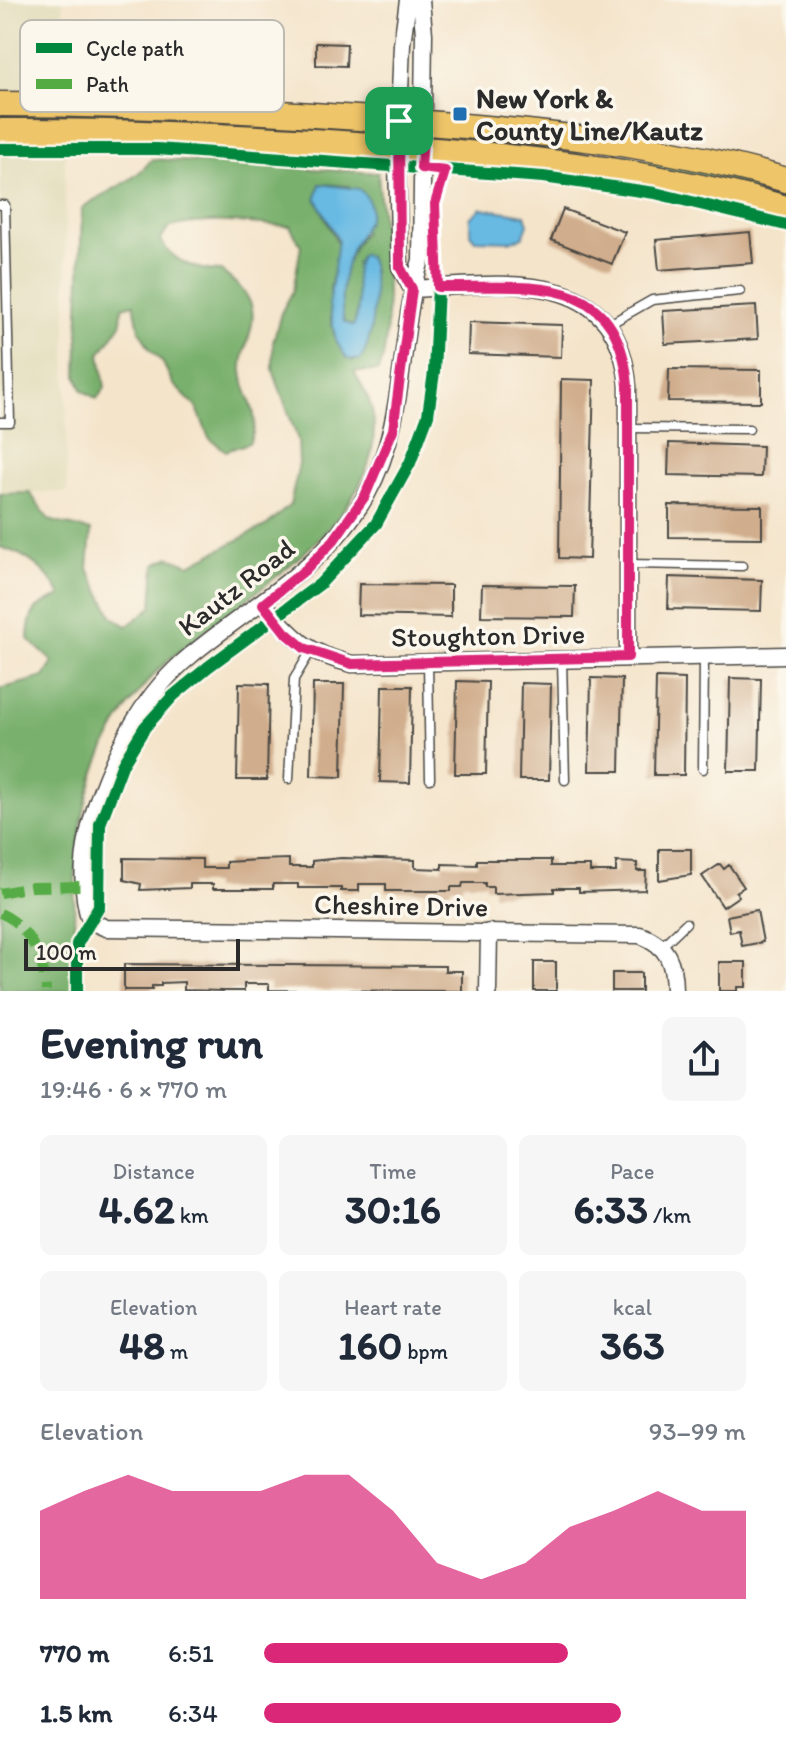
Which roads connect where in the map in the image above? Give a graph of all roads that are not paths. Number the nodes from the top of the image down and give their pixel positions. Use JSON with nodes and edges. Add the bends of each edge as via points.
{"nodes":[{"id":1,"x":408,"y":0,"type":"edge"},
{"id":2,"x":421,"y":0,"type":"edge"},
{"id":3,"x":0,"y":104,"type":"edge"},
{"id":4,"x":20,"y":104,"type":"edge"},
{"id":5,"x":264,"y":112,"type":"edge"},
{"id":6,"x":411,"y":121,"type":"junction"},
{"id":7,"x":0,"y":131,"type":"edge"},
{"id":8,"x":409,"y":148,"type":"junction"},
{"id":9,"x":786,"y":180,"type":"edge"},
{"id":10,"x":0,"y":205,"type":"edge"},
{"id":11,"x":786,"y":208,"type":"edge"},
{"id":12,"x":412,"y":289,"type":"junction"},
{"id":13,"x":740,"y":291,"type":"dead end"},
{"id":14,"x":608,"y":325,"type":"junction"},
{"id":15,"x":0,"y":422,"type":"edge"},
{"id":16,"x":628,"y":428,"type":"junction"},
{"id":17,"x":749,"y":429,"type":"dead end"},
{"id":18,"x":628,"y":564,"type":"junction"},
{"id":19,"x":742,"y":566,"type":"dead end"},
{"id":20,"x":263,"y":604,"type":"junction"},
{"id":21,"x":311,"y":651,"type":"junction"},
{"id":22,"x":786,"y":655,"type":"edge"},
{"id":23,"x":704,"y":656,"type":"junction"},
{"id":24,"x":628,"y":657,"type":"junction"},
{"id":25,"x":562,"y":659,"type":"junction"},
{"id":26,"x":428,"y":662,"type":"junction"},
{"id":27,"x":703,"y":769,"type":"dead end"},
{"id":28,"x":289,"y":779,"type":"dead end"},
{"id":29,"x":430,"y":779,"type":"dead end"},
{"id":30,"x":565,"y":780,"type":"dead end"},
{"id":31,"x":90,"y":921,"type":"joint"},
{"id":32,"x":686,"y":923,"type":"dead end"},
{"id":33,"x":489,"y":932,"type":"junction"},
{"id":34,"x":662,"y":946,"type":"junction"},
{"id":35,"x":488,"y":991,"type":"edge"},
{"id":36,"x":674,"y":991,"type":"edge"}],
"edges":[{"from":1,"to":6,"type":"street","via":[[402,44]]},
{"from":2,"to":6,"type":"street"},
{"from":3,"to":4,"type":"main road"},
{"from":5,"to":6,"type":"main road"},
{"from":6,"to":8,"type":"street","name":"Kautz Road"},
{"from":6,"to":8,"type":"street","name":"Kautz Road"},
{"from":6,"to":9,"type":"main road","via":[[637,145]]},
{"from":7,"to":8,"type":"main road","via":[[194,134]]},
{"from":8,"to":11,"type":"main road","via":[[596,166]]},
{"from":8,"to":12,"type":"street","name":"Kautz Road","via":[[421,260]]},
{"from":8,"to":12,"type":"street","name":"Kautz Road","via":[[400,267]]},
{"from":10,"to":15,"type":"lane","via":[[5,205],[10,422]]},
{"from":12,"to":14,"type":"street","via":[[556,289],[578,298]]},
{"from":12,"to":20,"type":"street","name":"Kautz Road","via":[[398,406],[383,462],[334,540]]},
{"from":13,"to":14,"type":"lane","via":[[652,300]]},
{"from":14,"to":16,"type":"street","via":[[626,365]]},
{"from":16,"to":17,"type":"lane"},
{"from":16,"to":18,"type":"street"},
{"from":18,"to":19,"type":"lane"},
{"from":18,"to":24,"type":"street"},
{"from":20,"to":21,"type":"street","name":"Stoughton Drive","via":[[285,632]]},
{"from":20,"to":31,"type":"street","name":"Kautz Road","via":[[189,656],[129,728],[91,821],[83,886]]},
{"from":21,"to":26,"type":"street","name":"Stoughton Drive","via":[[352,664]]},
{"from":21,"to":28,"type":"lane","via":[[294,679]]},
{"from":22,"to":23,"type":"street","name":"Stoughton Drive"},
{"from":23,"to":24,"type":"street","name":"Stoughton Drive"},
{"from":23,"to":27,"type":"lane"},
{"from":24,"to":25,"type":"street","name":"Stoughton Drive"},
{"from":25,"to":26,"type":"street","name":"Stoughton Drive"},
{"from":25,"to":30,"type":"lane"},
{"from":26,"to":29,"type":"lane"},
{"from":31,"to":33,"type":"street","name":"Cheshire Drive","via":[[106,928]]},
{"from":32,"to":34,"type":"lane"},
{"from":33,"to":34,"type":"street","name":"Cheshire Drive","via":[[620,933],[640,935]]},
{"from":33,"to":35,"type":"street"},
{"from":34,"to":36,"type":"street","via":[[671,958]]}]}
